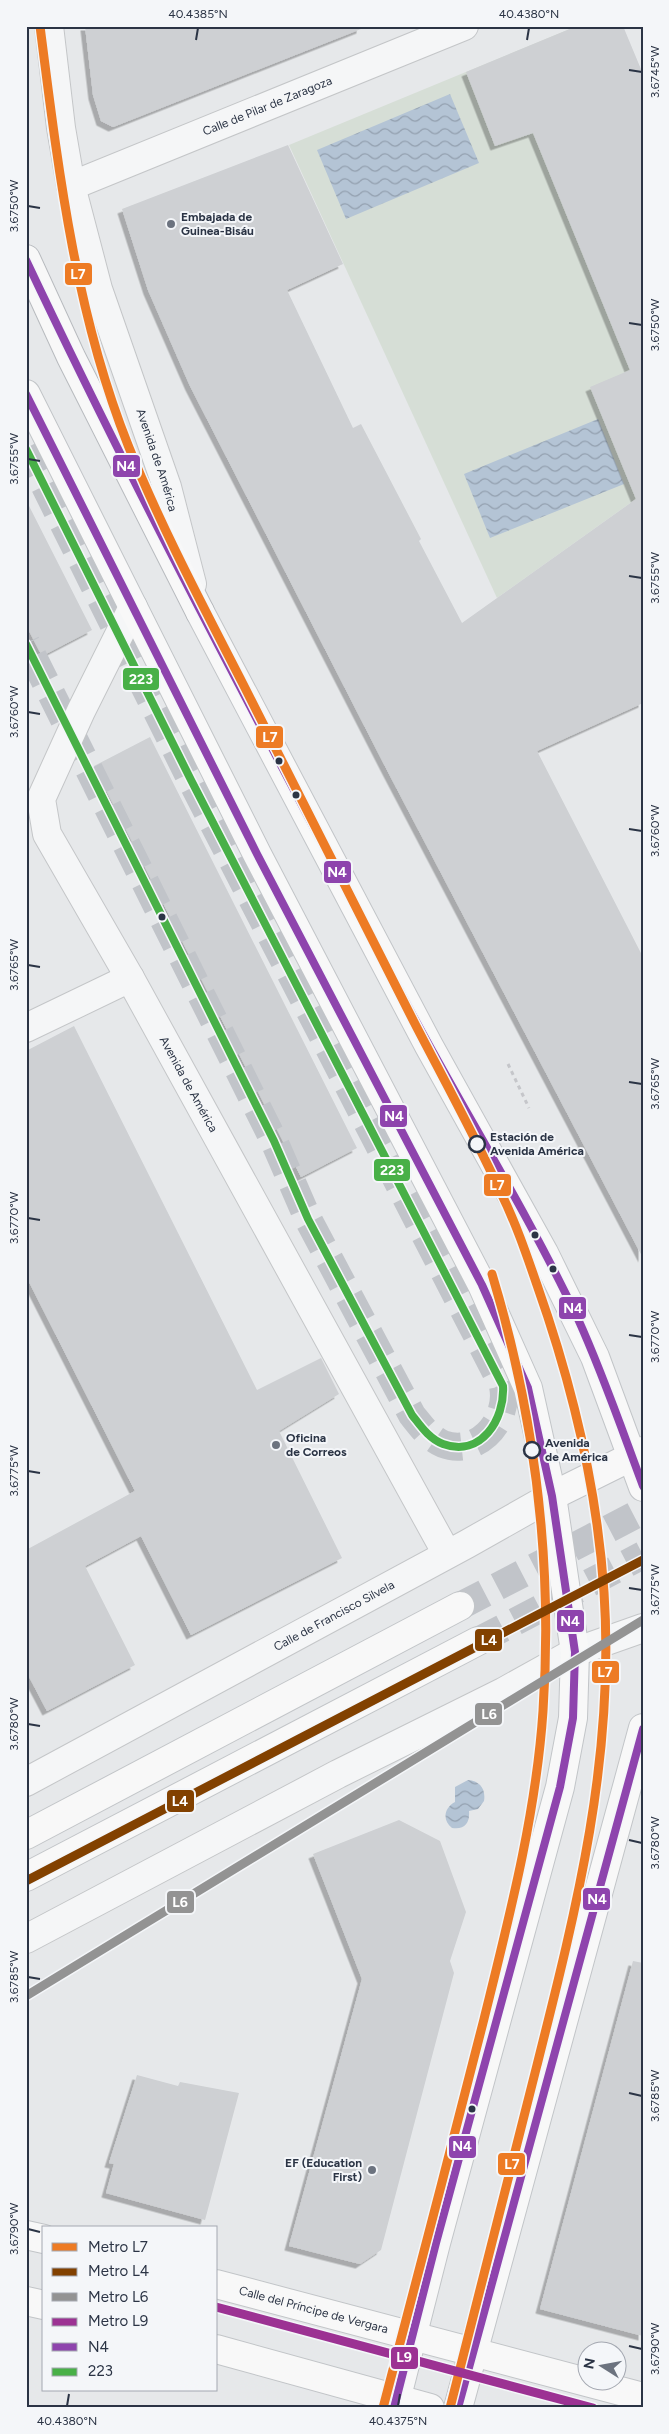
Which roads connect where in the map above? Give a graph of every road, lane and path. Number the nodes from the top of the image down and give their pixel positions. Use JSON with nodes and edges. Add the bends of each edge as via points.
{"nodes":[{"id":1,"x":49,"y":26,"type":"edge"},
{"id":2,"x":464,"y":26,"type":"edge"},
{"id":3,"x":71,"y":186,"type":"junction"},
{"id":4,"x":26,"y":259,"type":"edge"},
{"id":5,"x":26,"y":394,"type":"edge"},
{"id":6,"x":133,"y":607,"type":"junction"},
{"id":7,"x":200,"y":612,"type":"junction"},
{"id":8,"x":130,"y":978,"type":"junction"},
{"id":9,"x":26,"y":1028,"type":"edge"},
{"id":10,"x":508,"y":1064,"type":"dead end"},
{"id":11,"x":529,"y":1108,"type":"dead end"},
{"id":12,"x":637,"y":1454,"type":"edge"},
{"id":13,"x":643,"y":1487,"type":"edge"},
{"id":14,"x":552,"y":1496,"type":"junction"},
{"id":15,"x":447,"y":1554,"type":"junction"},
{"id":16,"x":460,"y":1606,"type":"tunnel mouth"},
{"id":17,"x":643,"y":1628,"type":"edge"},
{"id":18,"x":478,"y":1641,"type":"tunnel mouth"},
{"id":19,"x":575,"y":1652,"type":"junction"},
{"id":20,"x":643,"y":1728,"type":"edge"},
{"id":21,"x":29,"y":1772,"type":"edge"},
{"id":22,"x":26,"y":1835,"type":"edge"},
{"id":23,"x":26,"y":1878,"type":"edge"},
{"id":24,"x":26,"y":1939,"type":"edge"},
{"id":25,"x":26,"y":2235,"type":"edge"},
{"id":26,"x":42,"y":2239,"type":"edge"},
{"id":27,"x":218,"y":2285,"type":"edge"},
{"id":28,"x":26,"y":2301,"type":"edge"},
{"id":29,"x":42,"y":2305,"type":"edge"},
{"id":30,"x":413,"y":2338,"type":"junction"},
{"id":31,"x":218,"y":2351,"type":"edge"},
{"id":32,"x":472,"y":2352,"type":"junction"},
{"id":33,"x":643,"y":2397,"type":"edge"},
{"id":34,"x":396,"y":2404,"type":"edge"},
{"id":35,"x":430,"y":2408,"type":"edge"},
{"id":36,"x":458,"y":2408,"type":"edge"}],
"edges":[{"from":1,"to":3,"type":"street","name":"Avenida de América"},
{"from":2,"to":3,"type":"street","name":"Calle de Pilar de Zaragoza"},
{"from":3,"to":7,"type":"street","name":"Avenida de América","via":[[98,289],[167,487]]},
{"from":4,"to":7,"type":"main road","via":[[71,357]]},
{"from":5,"to":6,"type":"main road"},
{"from":6,"to":8,"type":"street","name":"Avenida de América","via":[[42,799],[47,834]]},
{"from":6,"to":14,"type":"main road","via":[[486,1294],[528,1388]]},
{"from":7,"to":12,"type":"main road","name":"Avenida de América","via":[[429,1046],[544,1253],[595,1357]]},
{"from":8,"to":9,"type":"street"},
{"from":8,"to":15,"type":"street","name":"Avenida de América"},
{"from":10,"to":11,"type":"path"},
{"from":12,"to":13,"type":"main road","name":"Avenida de América"},
{"from":12,"to":14,"type":"main road","name":"Calle de Francisco Silvela"},
{"from":14,"to":15,"type":"street","name":"Calle de Francisco Silvela"},
{"from":14,"to":19,"type":"main road"},
{"from":15,"to":21,"type":"street","name":"Calle de Francisco Silvela"},
{"from":16,"to":22,"type":"main road"},
{"from":17,"to":19,"type":"street"},
{"from":18,"to":23,"type":"main road"},
{"from":19,"to":24,"type":"street"},
{"from":19,"to":30,"type":"main road","via":[[573,1718],[560,1787]]},
{"from":20,"to":32,"type":"main road"},
{"from":25,"to":26,"type":"main road"},
{"from":27,"to":30,"type":"main road","name":"Calle del Príncipe de Vergara"},
{"from":28,"to":29,"type":"main road"},
{"from":30,"to":32,"type":"main road","name":"Calle del Príncipe de Vergara"},
{"from":30,"to":34,"type":"main road"},
{"from":31,"to":34,"type":"main road"},
{"from":32,"to":33,"type":"main road","name":"Calle del Príncipe de Vergara"},
{"from":32,"to":36,"type":"main road"},
{"from":34,"to":35,"type":"main road"}]}
